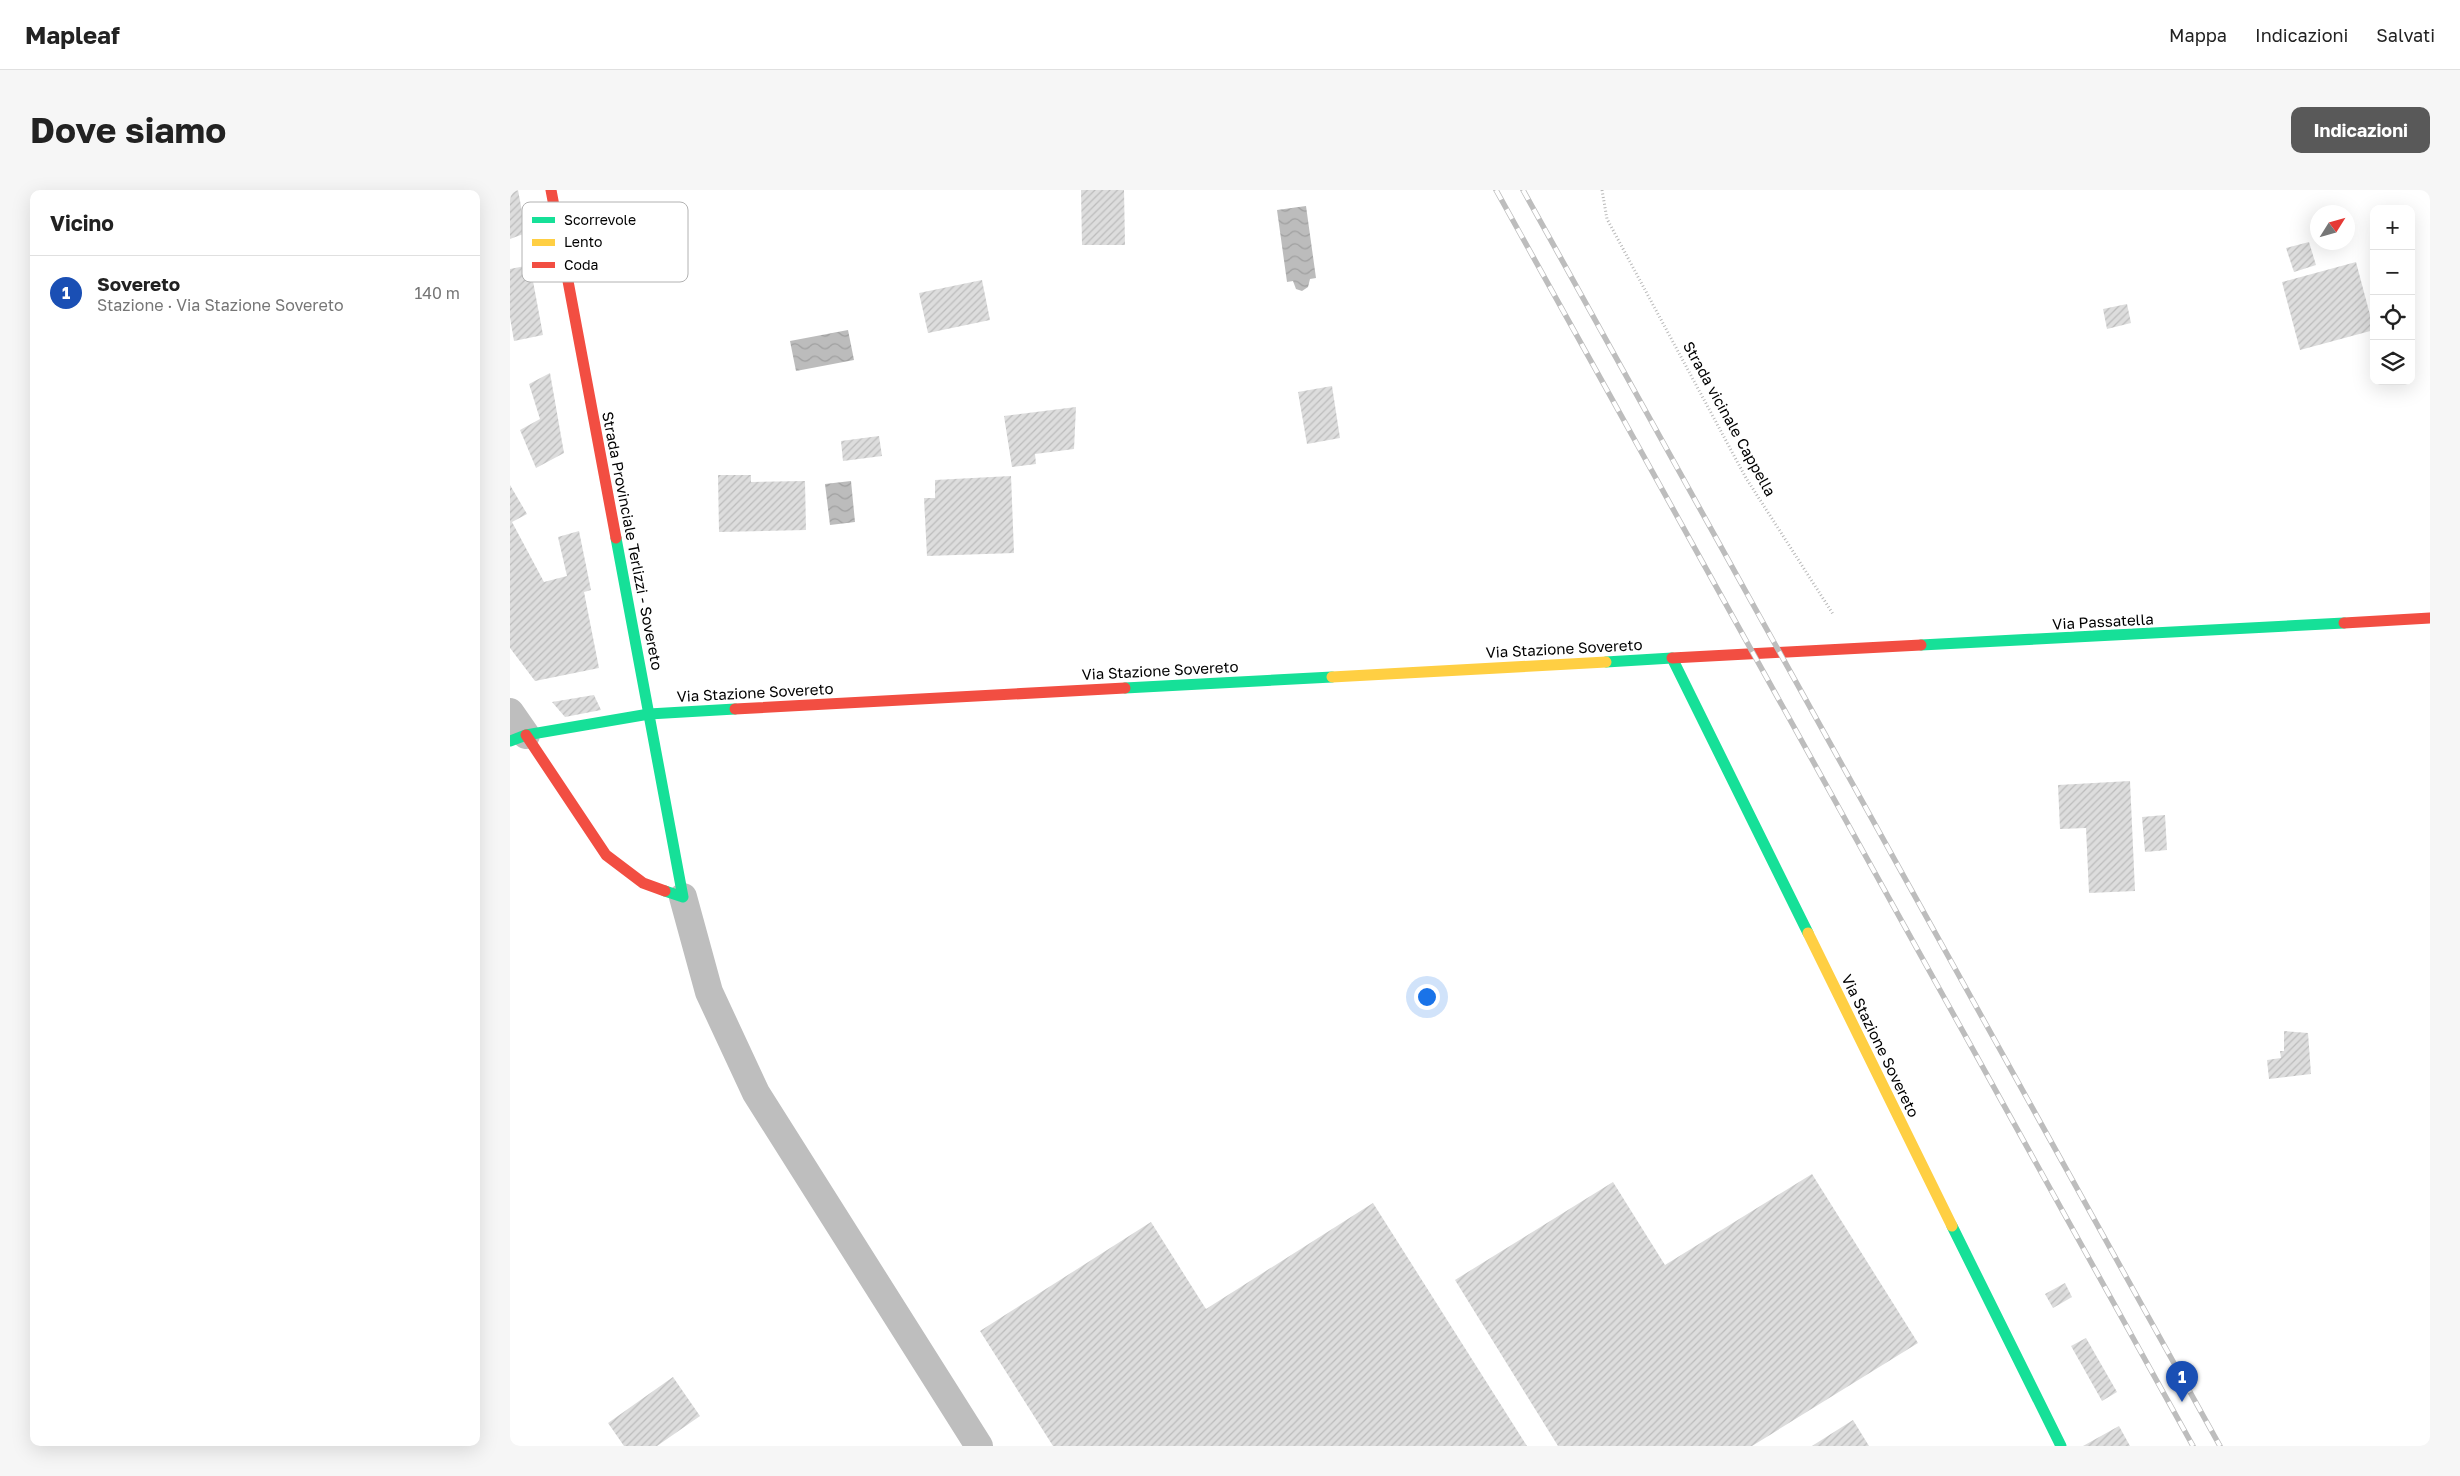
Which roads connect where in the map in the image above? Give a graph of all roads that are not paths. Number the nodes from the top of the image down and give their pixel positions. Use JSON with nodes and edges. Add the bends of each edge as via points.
{"nodes":[{"id":1,"x":568,"y":282,"type":"edge"},
{"id":2,"x":2430,"y":618,"type":"edge"},
{"id":3,"x":1778,"y":652,"type":"joint"},
{"id":4,"x":1672,"y":658,"type":"junction"},
{"id":5,"x":510,"y":712,"type":"edge"},
{"id":6,"x":650,"y":714,"type":"junction"},
{"id":7,"x":518,"y":738,"type":"edge"},
{"id":8,"x":683,"y":897,"type":"junction"},
{"id":9,"x":979,"y":1446,"type":"edge"},
{"id":10,"x":2061,"y":1446,"type":"edge"}],
"edges":[{"from":1,"to":6,"type":"street","name":"Strada Provinciale Terlizzi - Sovereto"},
{"from":2,"to":3,"type":"street","name":"Via Passatella"},
{"from":3,"to":4,"type":"street","name":"Via Stazione Sovereto"},
{"from":4,"to":6,"type":"street","name":"Via Stazione Sovereto"},
{"from":4,"to":10,"type":"street","name":"Via Stazione Sovereto"},
{"from":5,"to":7,"type":"street"},
{"from":6,"to":7,"type":"street","name":"Via Stazione Sovereto"},
{"from":6,"to":8,"type":"street","name":"Strada Provinciale Terlizzi - Sovereto"},
{"from":7,"to":8,"type":"street","via":[[606,854],[643,884]]},
{"from":8,"to":9,"type":"street","via":[[709,992],[756,1093]]}]}
